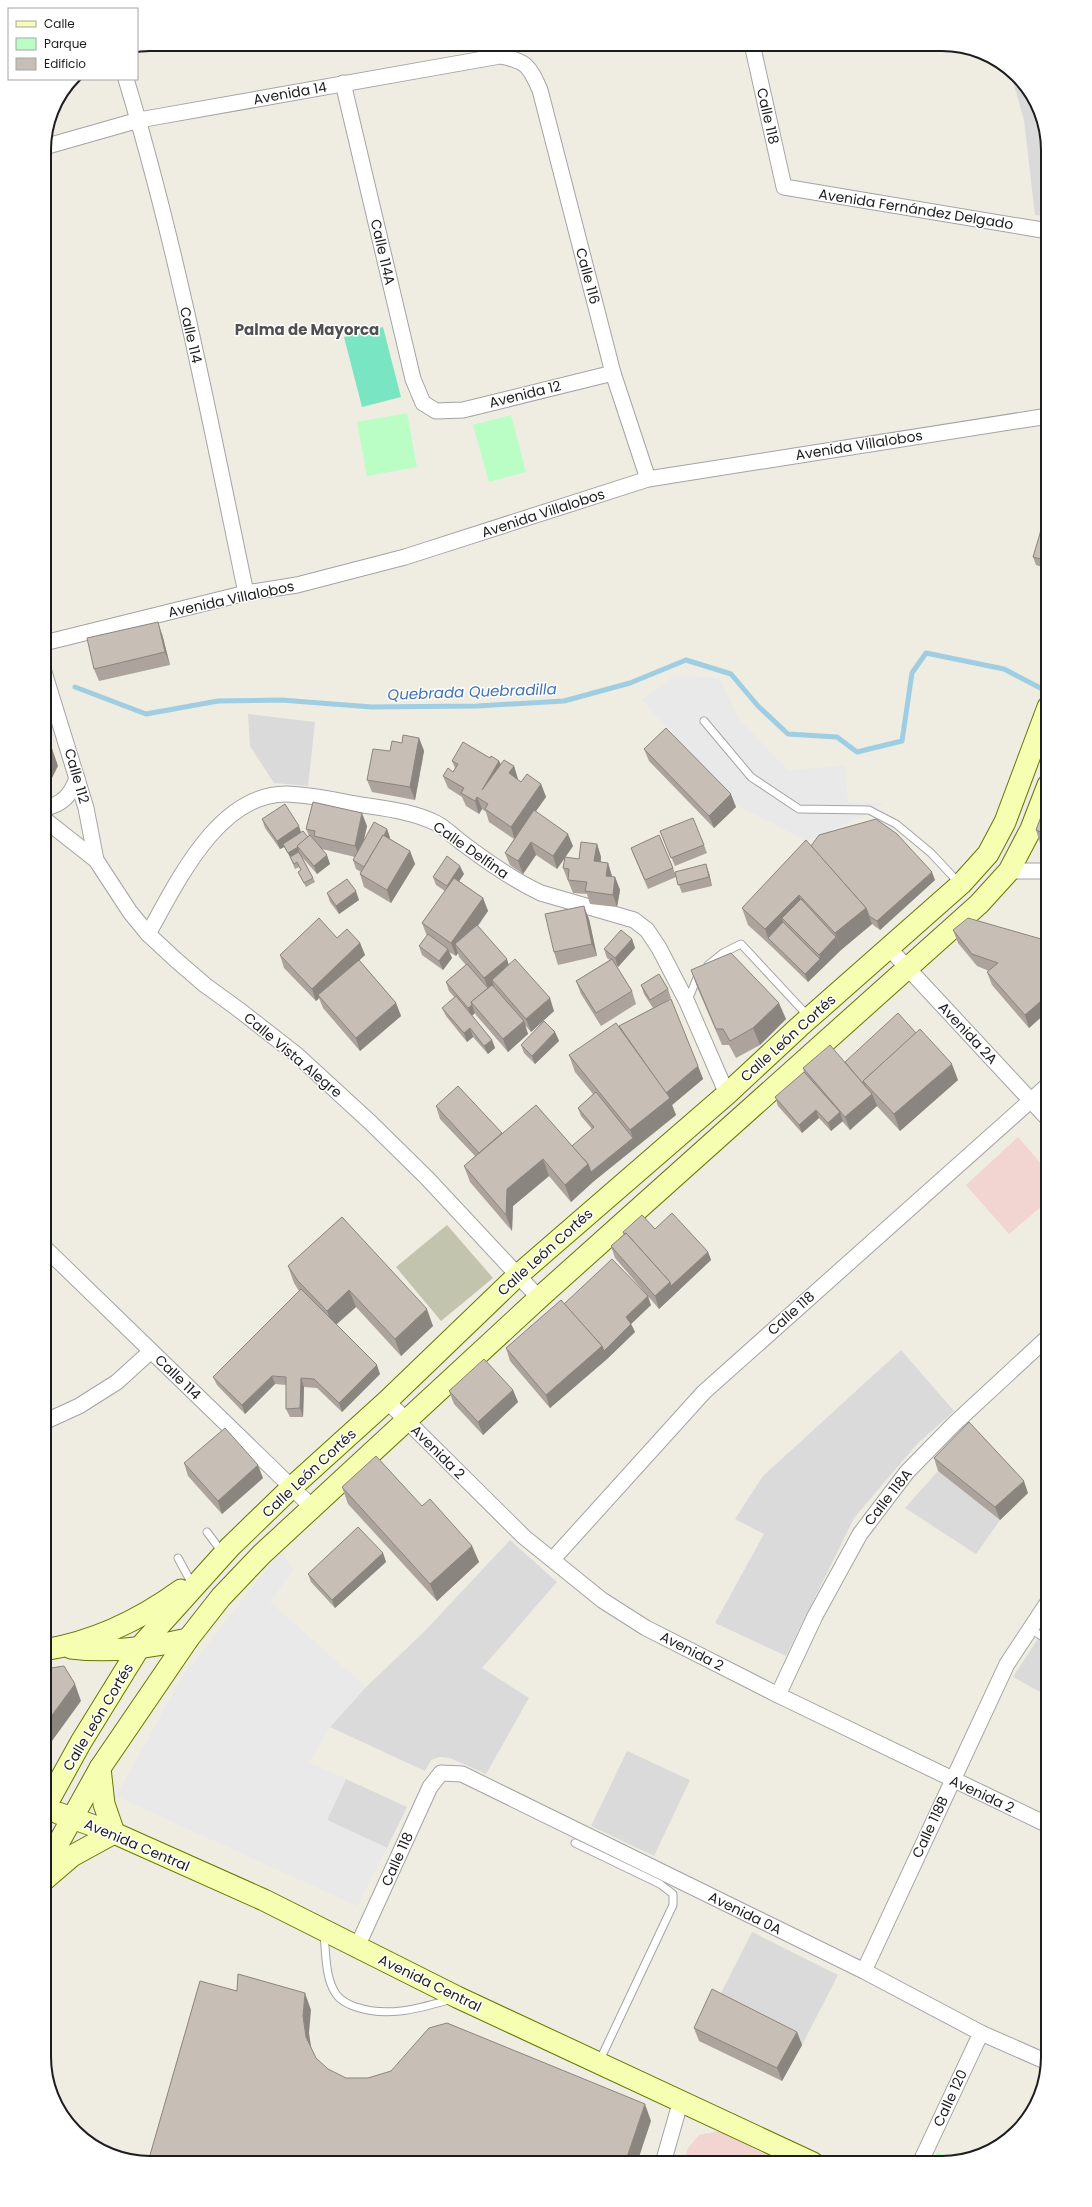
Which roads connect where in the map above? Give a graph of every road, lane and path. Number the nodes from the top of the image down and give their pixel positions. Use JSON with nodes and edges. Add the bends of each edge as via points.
{"nodes":[{"id":1,"x":754,"y":51,"type":"edge"},
{"id":2,"x":532,"y":73,"type":"joint"},
{"id":3,"x":126,"y":80,"type":"edge"},
{"id":4,"x":343,"y":83,"type":"junction"},
{"id":5,"x":139,"y":120,"type":"junction"},
{"id":6,"x":51,"y":145,"type":"edge"},
{"id":7,"x":784,"y":187,"type":"joint"},
{"id":8,"x":1041,"y":230,"type":"edge"},
{"id":9,"x":613,"y":373,"type":"junction"},
{"id":10,"x":436,"y":412,"type":"joint"},
{"id":11,"x":1041,"y":417,"type":"edge"},
{"id":12,"x":648,"y":479,"type":"junction"},
{"id":13,"x":246,"y":593,"type":"junction"},
{"id":14,"x":51,"y":640,"type":"edge"},
{"id":15,"x":51,"y":694,"type":"edge"},
{"id":16,"x":704,"y":721,"type":"dead end"},
{"id":17,"x":1041,"y":726,"type":"edge"},
{"id":18,"x":77,"y":778,"type":"junction"},
{"id":19,"x":51,"y":806,"type":"edge"},
{"id":20,"x":1039,"y":819,"type":"edge"},
{"id":21,"x":51,"y":825,"type":"edge"},
{"id":22,"x":96,"y":860,"type":"junction"},
{"id":23,"x":1009,"y":871,"type":"junction"},
{"id":24,"x":1041,"y":871,"type":"edge"},
{"id":25,"x":961,"y":884,"type":"junction"},
{"id":26,"x":148,"y":934,"type":"junction"},
{"id":27,"x":889,"y":948,"type":"junction"},
{"id":28,"x":908,"y":969,"type":"junction"},
{"id":29,"x":687,"y":1002,"type":"junction"},
{"id":30,"x":809,"y":1018,"type":"junction"},
{"id":31,"x":1041,"y":1091,"type":"edge"},
{"id":32,"x":727,"y":1094,"type":"junction"},
{"id":33,"x":1031,"y":1099,"type":"junction"},
{"id":34,"x":1041,"y":1111,"type":"edge"},
{"id":35,"x":51,"y":1254,"type":"edge"},
{"id":36,"x":517,"y":1276,"type":"junction"},
{"id":37,"x":539,"y":1298,"type":"junction"},
{"id":38,"x":1041,"y":1343,"type":"edge"},
{"id":39,"x":151,"y":1351,"type":"junction"},
{"id":40,"x":387,"y":1401,"type":"junction"},
{"id":41,"x":51,"y":1419,"type":"edge"},
{"id":42,"x":406,"y":1420,"type":"junction"},
{"id":43,"x":292,"y":1487,"type":"junction"},
{"id":44,"x":312,"y":1507,"type":"junction"},
{"id":45,"x":207,"y":1532,"type":"dead end"},
{"id":46,"x":226,"y":1550,"type":"junction"},
{"id":47,"x":178,"y":1558,"type":"dead end"},
{"id":48,"x":553,"y":1559,"type":"junction"},
{"id":49,"x":191,"y":1582,"type":"junction"},
{"id":50,"x":1041,"y":1612,"type":"edge"},
{"id":51,"x":1029,"y":1628,"type":"junction"},
{"id":52,"x":1041,"y":1636,"type":"edge"},
{"id":53,"x":188,"y":1639,"type":"junction"},
{"id":54,"x":139,"y":1648,"type":"junction"},
{"id":55,"x":52,"y":1649,"type":"edge"},
{"id":56,"x":778,"y":1695,"type":"junction"},
{"id":57,"x":100,"y":1768,"type":"junction"},
{"id":58,"x":441,"y":1773,"type":"joint"},
{"id":59,"x":952,"y":1780,"type":"junction"},
{"id":60,"x":51,"y":1796,"type":"edge"},
{"id":61,"x":51,"y":1811,"type":"edge"},
{"id":62,"x":71,"y":1818,"type":"junction"},
{"id":63,"x":1041,"y":1822,"type":"edge"},
{"id":64,"x":114,"y":1833,"type":"junction"},
{"id":65,"x":575,"y":1843,"type":"dead end"},
{"id":66,"x":51,"y":1856,"type":"edge"},
{"id":67,"x":51,"y":1874,"type":"edge"},
{"id":68,"x":324,"y":1930,"type":"junction"},
{"id":69,"x":357,"y":1947,"type":"junction"},
{"id":70,"x":864,"y":1971,"type":"junction"},
{"id":71,"x":457,"y":1997,"type":"junction"},
{"id":72,"x":981,"y":2033,"type":"junction"},
{"id":73,"x":1041,"y":2059,"type":"edge"},
{"id":74,"x":599,"y":2062,"type":"junction"},
{"id":75,"x":680,"y":2100,"type":"junction"},
{"id":76,"x":665,"y":2156,"type":"edge"},
{"id":77,"x":798,"y":2156,"type":"edge"},
{"id":78,"x":923,"y":2156,"type":"edge"}],
"edges":[{"from":1,"to":7,"type":"street","name":"Calle 118"},
{"from":2,"to":4,"type":"street","name":"Avenida 14","via":[[520,59],[500,56]]},
{"from":2,"to":9,"type":"street","name":"Calle 116","via":[[540,90]]},
{"from":3,"to":5,"type":"street","name":"Calle 114"},
{"from":4,"to":5,"type":"street","name":"Avenida 14"},
{"from":4,"to":10,"type":"street","name":"Calle 114A","via":[[413,379],[423,403]]},
{"from":5,"to":6,"type":"street","name":"Avenida 14"},
{"from":5,"to":13,"type":"street","name":"Calle 114","via":[[193,340]]},
{"from":7,"to":8,"type":"street","name":"Avenida Fernández Delgado"},
{"from":9,"to":10,"type":"street","name":"Avenida 12","via":[[463,410]]},
{"from":9,"to":12,"type":"street","name":"Calle 116"},
{"from":11,"to":12,"type":"street","name":"Avenida Villalobos"},
{"from":12,"to":13,"type":"street","name":"Avenida Villalobos","via":[[405,557],[297,585]]},
{"from":13,"to":14,"type":"street","name":"Avenida Villalobos"},
{"from":15,"to":18,"type":"street","name":"Calle 112"},
{"from":16,"to":25,"type":"lane","via":[[751,777],[799,809],[869,810],[896,824],[931,852]]},
{"from":17,"to":25,"type":"main road","name":"Calle León Cortés","via":[[1005,822],[988,854]]},
{"from":18,"to":19,"type":"street","via":[[73,790],[65,800]]},
{"from":18,"to":22,"type":"street","name":"Calle 112"},
{"from":20,"to":23,"type":"main road","name":"Calle León Cortés"},
{"from":21,"to":22,"type":"street","name":"Calle Vista Alegre"},
{"from":22,"to":26,"type":"street","name":"Calle Vista Alegre","via":[[130,912]]},
{"from":23,"to":24,"type":"street"},
{"from":23,"to":28,"type":"main road","name":"Calle León Cortés","via":[[979,904]]},
{"from":25,"to":27,"type":"main road","name":"Calle León Cortés"},
{"from":26,"to":29,"type":"street","name":"Calle Delfina","via":[[191,858],[233,815],[253,802],[280,795],[321,798],[420,817],[437,823],[511,878],[541,894],[634,920],[647,930],[660,948]]},
{"from":26,"to":36,"type":"street","name":"Calle Vista Alegre","via":[[205,985],[297,1055],[366,1118],[427,1178]]},
{"from":27,"to":28,"type":"street","name":"Avenida 2A"},
{"from":27,"to":30,"type":"main road","name":"Calle León Cortés"},
{"from":28,"to":33,"type":"street","name":"Avenida 2A"},
{"from":28,"to":37,"type":"main road","name":"Calle León Cortés"},
{"from":29,"to":30,"type":"lane","via":[[698,974],[723,953],[741,944]]},
{"from":29,"to":32,"type":"street","name":"Calle Delfina"},
{"from":30,"to":32,"type":"main road","name":"Calle León Cortés"},
{"from":31,"to":33,"type":"street","name":"Calle 118"},
{"from":32,"to":36,"type":"main road","name":"Calle León Cortés"},
{"from":33,"to":34,"type":"street","name":"Avenida 2A"},
{"from":33,"to":48,"type":"street","name":"Calle 118","via":[[704,1392]]},
{"from":35,"to":39,"type":"street","name":"Calle 114"},
{"from":36,"to":37,"type":"street","name":"Calle Vista Alegre"},
{"from":36,"to":40,"type":"main road","name":"Calle León Cortés"},
{"from":37,"to":42,"type":"main road","name":"Calle León Cortés"},
{"from":38,"to":56,"type":"street","name":"Calle 118A","via":[[954,1424],[907,1472],[860,1534],[815,1616]]},
{"from":39,"to":41,"type":"street","via":[[117,1382],[79,1406]]},
{"from":39,"to":43,"type":"street","name":"Calle 114"},
{"from":40,"to":42,"type":"street","name":"Avenida 2"},
{"from":40,"to":43,"type":"main road","name":"Calle León Cortés"},
{"from":42,"to":44,"type":"main road","name":"Calle León Cortés"},
{"from":42,"to":48,"type":"street","name":"Avenida 2","via":[[524,1537]]},
{"from":43,"to":44,"type":"street","name":"Calle 114"},
{"from":43,"to":46,"type":"main road","name":"Calle León Cortés"},
{"from":44,"to":53,"type":"main road","name":"Calle León Cortés","via":[[262,1554]]},
{"from":45,"to":46,"type":"lane"},
{"from":46,"to":49,"type":"main road"},
{"from":46,"to":54,"type":"main road","name":"Calle León Cortés"},
{"from":47,"to":49,"type":"lane"},
{"from":48,"to":56,"type":"street","name":"Avenida 2","via":[[602,1600],[646,1628]]},
{"from":49,"to":55,"type":"main road","via":[[166,1601],[132,1620],[97,1635]]},
{"from":50,"to":51,"type":"street","name":"Calle 118B"},
{"from":51,"to":52,"type":"lane"},
{"from":51,"to":59,"type":"street","name":"Calle 118B","via":[[1007,1664]]},
{"from":53,"to":54,"type":"main road"},
{"from":53,"to":57,"type":"main road","name":"Calle León Cortés"},
{"from":54,"to":55,"type":"main road"},
{"from":54,"to":60,"type":"main road","name":"Calle León Cortés"},
{"from":56,"to":59,"type":"street","name":"Avenida 2"},
{"from":57,"to":62,"type":"main road","name":"Calle León Cortés"},
{"from":57,"to":64,"type":"main road","via":[[104,1804]]},
{"from":58,"to":69,"type":"street","name":"Calle 118","via":[[430,1787]]},
{"from":58,"to":70,"type":"street","name":"Avenida 0A","via":[[462,1774]]},
{"from":59,"to":63,"type":"street","name":"Avenida 2"},
{"from":59,"to":70,"type":"street","name":"Calle 118B"},
{"from":61,"to":62,"type":"main road","name":"Avenida Central"},
{"from":62,"to":64,"type":"main road","name":"Avenida Central"},
{"from":62,"to":66,"type":"main road","name":"Calle León Cortés"},
{"from":64,"to":67,"type":"main road","via":[[72,1856]]},
{"from":64,"to":68,"type":"main road","name":"Avenida Central","via":[[264,1900]]},
{"from":65,"to":74,"type":"lane","via":[[660,1884],[673,1894],[673,1905]]},
{"from":68,"to":69,"type":"main road","name":"Avenida Central"},
{"from":68,"to":71,"type":"lane","via":[[330,1982],[336,1995],[349,2004],[377,2012],[393,2012],[411,2010]]},
{"from":69,"to":71,"type":"main road","name":"Avenida Central"},
{"from":70,"to":72,"type":"street","name":"Avenida 0A"},
{"from":71,"to":74,"type":"main road","name":"Avenida Central"},
{"from":72,"to":73,"type":"street","name":"Avenida 0A"},
{"from":72,"to":78,"type":"street","name":"Calle 120"},
{"from":74,"to":75,"type":"main road","name":"Avenida Central"},
{"from":75,"to":76,"type":"street"},
{"from":75,"to":77,"type":"main road","name":"Avenida Central"}]}
